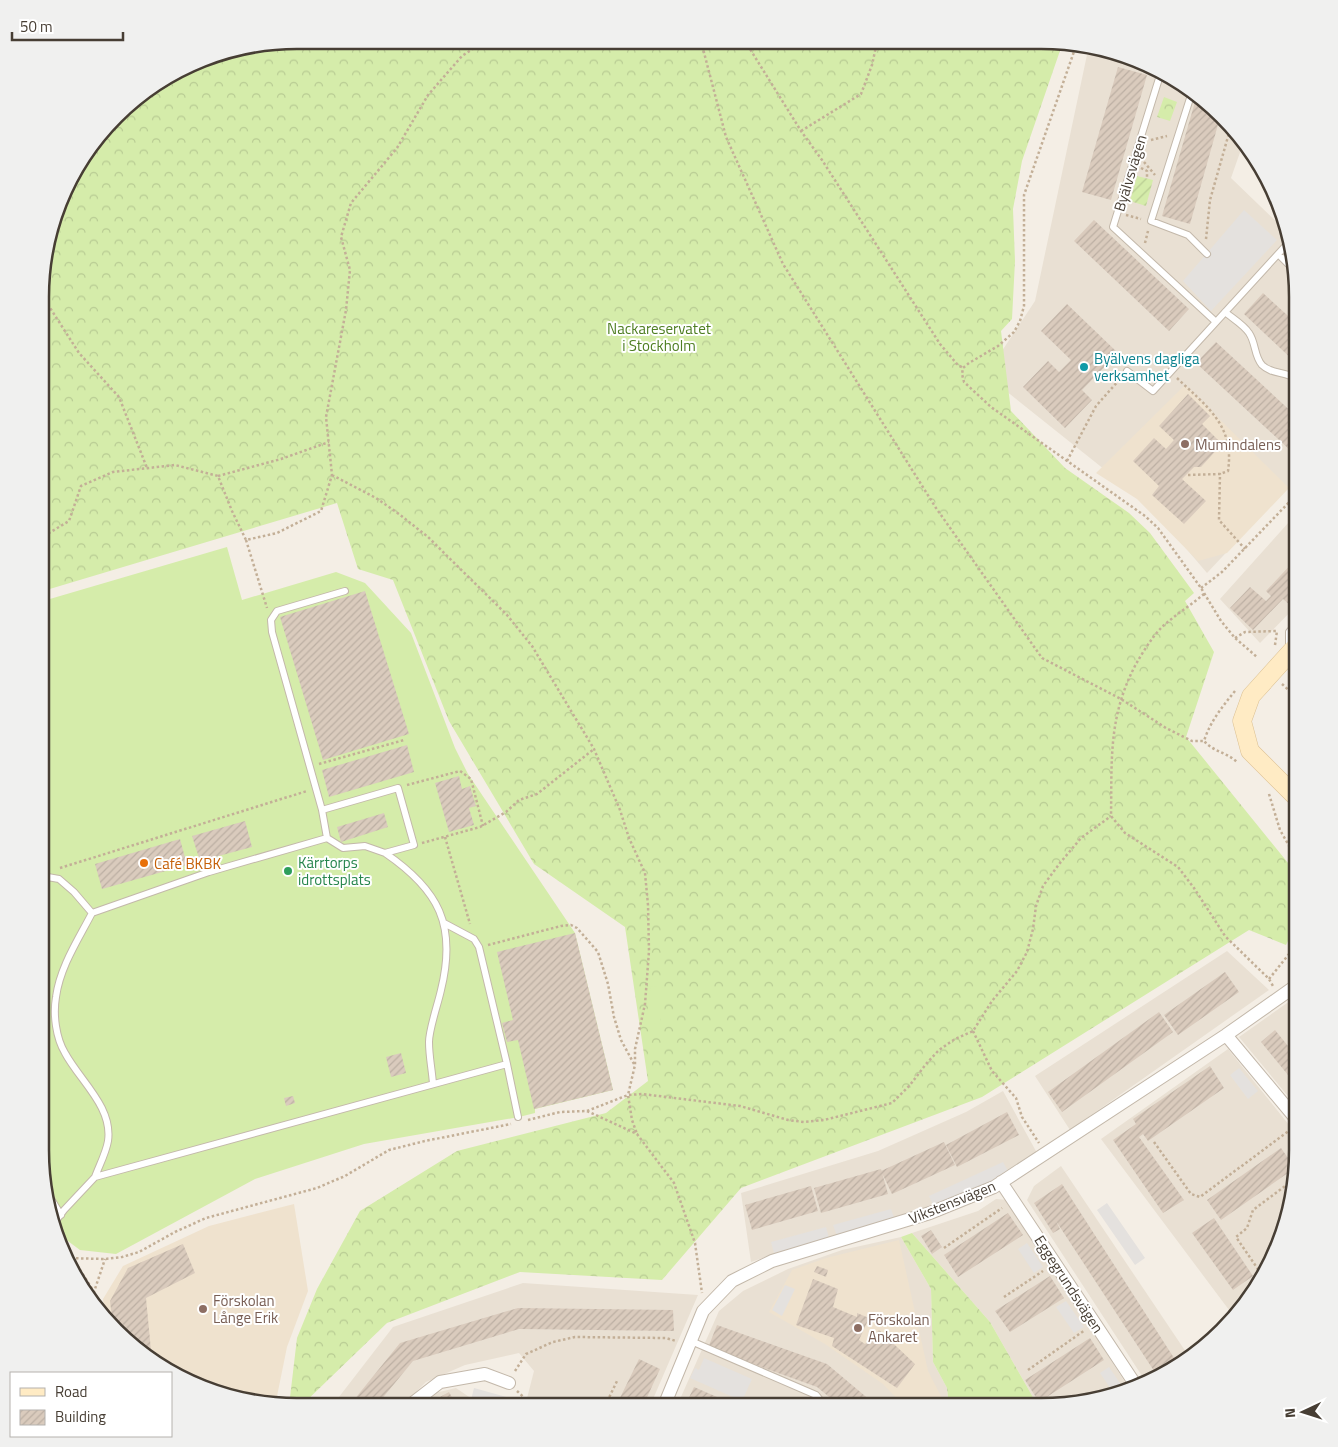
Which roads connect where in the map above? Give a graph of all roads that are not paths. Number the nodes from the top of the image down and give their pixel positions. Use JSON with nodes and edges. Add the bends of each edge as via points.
{"nodes":[{"id":1,"x":1159,"y":79,"type":"edge"},
{"id":2,"x":1190,"y":99,"type":"edge"},
{"id":3,"x":1284,"y":248,"type":"edge"},
{"id":4,"x":1205,"y":252,"type":"road end"},
{"id":5,"x":1278,"y":254,"type":"junction"},
{"id":6,"x":1287,"y":263,"type":"edge"},
{"id":7,"x":1225,"y":312,"type":"junction"},
{"id":8,"x":1216,"y":322,"type":"junction"},
{"id":9,"x":1127,"y":371,"type":"road end"},
{"id":10,"x":1289,"y":375,"type":"edge"},
{"id":11,"x":345,"y":591,"type":"dead end"},
{"id":12,"x":1289,"y":653,"type":"edge"},
{"id":13,"x":1289,"y":789,"type":"edge"},
{"id":14,"x":322,"y":810,"type":"junction"},
{"id":15,"x":327,"y":838,"type":"junction"},
{"id":16,"x":386,"y":853,"type":"junction"},
{"id":17,"x":49,"y":877,"type":"edge"},
{"id":18,"x":92,"y":913,"type":"junction"},
{"id":19,"x":444,"y":922,"type":"junction"},
{"id":20,"x":1289,"y":991,"type":"edge"},
{"id":21,"x":1226,"y":1035,"type":"junction"},
{"id":22,"x":507,"y":1064,"type":"junction"},
{"id":23,"x":433,"y":1084,"type":"junction"},
{"id":24,"x":1289,"y":1118,"type":"edge"},
{"id":25,"x":519,"y":1120,"type":"road end"},
{"id":26,"x":95,"y":1177,"type":"junction"},
{"id":27,"x":1001,"y":1182,"type":"junction"},
{"id":28,"x":56,"y":1208,"type":"edge"},
{"id":29,"x":60,"y":1215,"type":"junction"},
{"id":30,"x":58,"y":1218,"type":"edge"},
{"id":31,"x":691,"y":1341,"type":"junction"},
{"id":32,"x":1133,"y":1380,"type":"edge"},
{"id":33,"x":509,"y":1383,"type":"road end"},
{"id":34,"x":419,"y":1398,"type":"edge"},
{"id":35,"x":667,"y":1398,"type":"edge"},
{"id":36,"x":818,"y":1398,"type":"edge"}],
"edges":[{"from":1,"to":8,"type":"lane","name":"Byälvsvägen","via":[[1113,227]]},
{"from":2,"to":4,"type":"lane","via":[[1151,221],[1188,235]]},
{"from":3,"to":5,"type":"lane"},
{"from":5,"to":6,"type":"lane"},
{"from":5,"to":7,"type":"lane"},
{"from":7,"to":8,"type":"lane"},
{"from":7,"to":10,"type":"lane","via":[[1248,332],[1261,364]]},
{"from":8,"to":9,"type":"lane","via":[[1153,391]]},
{"from":11,"to":14,"type":"lane","via":[[277,611],[271,620]]},
{"from":12,"to":13,"type":"street","via":[[1251,696],[1242,721],[1250,751]]},
{"from":14,"to":15,"type":"lane"},
{"from":14,"to":16,"type":"lane","via":[[398,788],[414,845]]},
{"from":15,"to":16,"type":"lane","via":[[343,848],[365,846]]},
{"from":15,"to":18,"type":"lane","via":[[209,872]]},
{"from":16,"to":19,"type":"lane","via":[[420,880]]},
{"from":17,"to":18,"type":"lane","via":[[59,878]]},
{"from":18,"to":26,"type":"lane","via":[[60,974],[55,999],[56,1027],[64,1052],[95,1097],[107,1121],[108,1141]]},
{"from":19,"to":22,"type":"lane","via":[[474,939],[479,947]]},
{"from":19,"to":23,"type":"lane","via":[[447,948],[444,978],[428,1041]]},
{"from":20,"to":21,"type":"street","name":"Vikstensvägen"},
{"from":21,"to":24,"type":"street"},
{"from":21,"to":27,"type":"street","name":"Vikstensvägen"},
{"from":22,"to":23,"type":"lane"},
{"from":22,"to":25,"type":"lane"},
{"from":23,"to":26,"type":"lane"},
{"from":26,"to":29,"type":"lane"},
{"from":27,"to":31,"type":"street","name":"Vikstensvägen","via":[[930,1213],[772,1261],[732,1281],[703,1312]]},
{"from":27,"to":32,"type":"street","name":"Eggegrundsvägen"},
{"from":28,"to":29,"type":"lane"},
{"from":29,"to":30,"type":"lane"},
{"from":31,"to":35,"type":"street","name":"Vikstensvägen"},
{"from":31,"to":36,"type":"lane"},
{"from":33,"to":34,"type":"street","via":[[485,1374],[440,1382]]}]}
